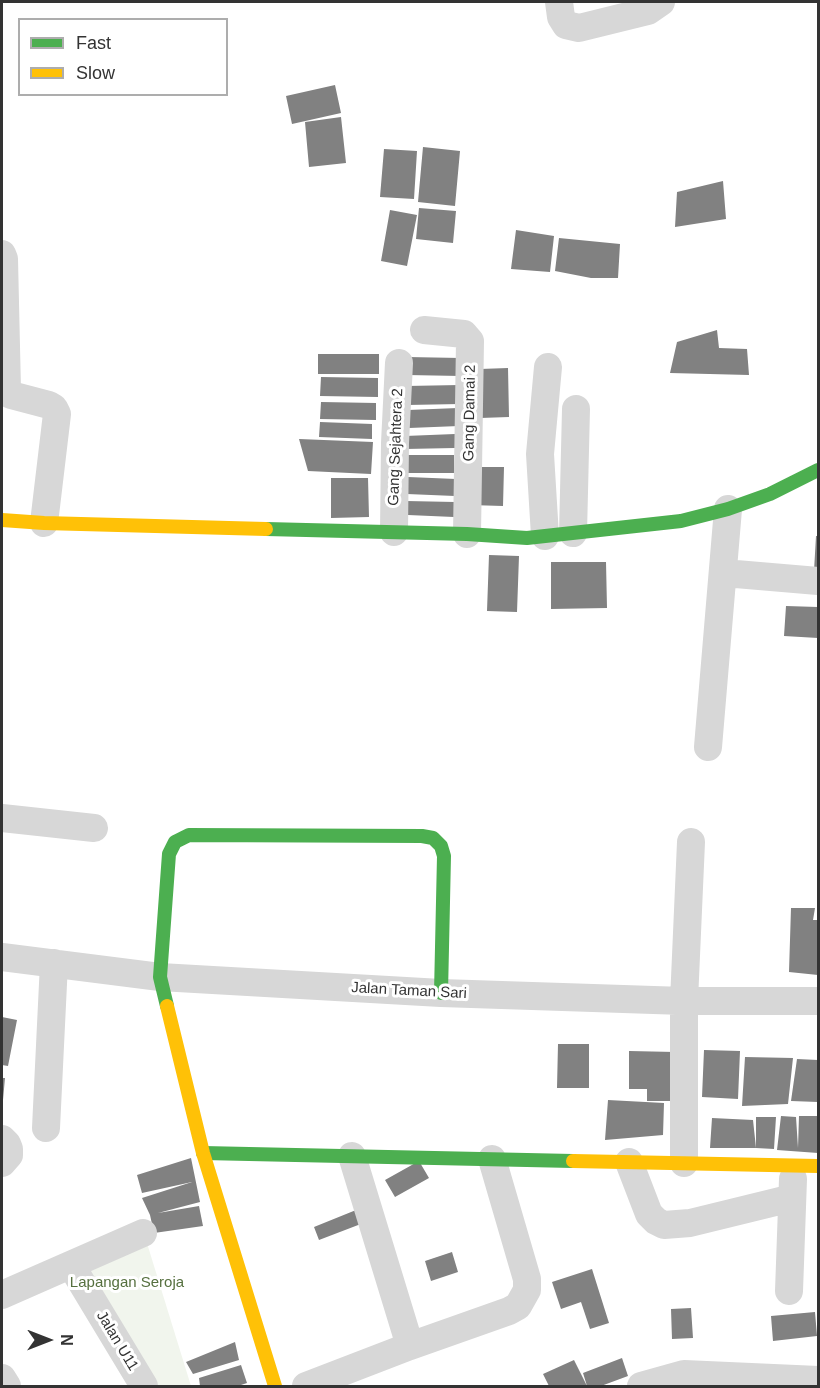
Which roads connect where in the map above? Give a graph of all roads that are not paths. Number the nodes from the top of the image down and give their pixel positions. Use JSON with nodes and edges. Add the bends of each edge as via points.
{"nodes":[{"id":1,"x":558,"y":2,"type":"edge"},
{"id":2,"x":661,"y":2,"type":"edge"},
{"id":3,"x":2,"y":254,"type":"edge"},
{"id":4,"x":424,"y":330,"type":"dead end"},
{"id":5,"x":399,"y":363,"type":"dead end"},
{"id":6,"x":548,"y":367,"type":"dead end"},
{"id":7,"x":576,"y":409,"type":"dead end"},
{"id":8,"x":819,"y":470,"type":"edge"},
{"id":9,"x":728,"y":509,"type":"junction"},
{"id":10,"x":2,"y":520,"type":"edge"},
{"id":11,"x":44,"y":523,"type":"junction"},
{"id":12,"x":394,"y":532,"type":"junction"},
{"id":13,"x":573,"y":533,"type":"junction"},
{"id":14,"x":467,"y":534,"type":"junction"},
{"id":15,"x":545,"y":536,"type":"junction"},
{"id":16,"x":724,"y":573,"type":"junction"},
{"id":17,"x":819,"y":581,"type":"edge"},
{"id":18,"x":708,"y":747,"type":"dead end"},
{"id":19,"x":2,"y":818,"type":"edge"},
{"id":20,"x":94,"y":828,"type":"dead end"},
{"id":21,"x":691,"y":842,"type":"dead end"},
{"id":22,"x":2,"y":957,"type":"edge"},
{"id":23,"x":54,"y":963,"type":"junction"},
{"id":24,"x":160,"y":976,"type":"junction"},
{"id":25,"x":441,"y":993,"type":"junction"},
{"id":26,"x":684,"y":1001,"type":"junction"},
{"id":27,"x":819,"y":1001,"type":"edge"},
{"id":28,"x":46,"y":1128,"type":"dead end"},
{"id":29,"x":2,"y":1139,"type":"edge"},
{"id":30,"x":203,"y":1153,"type":"junction"},
{"id":31,"x":352,"y":1156,"type":"junction"},
{"id":32,"x":492,"y":1159,"type":"junction"},
{"id":33,"x":629,"y":1162,"type":"junction"},
{"id":34,"x":2,"y":1163,"type":"edge"},
{"id":35,"x":684,"y":1163,"type":"junction"},
{"id":36,"x":806,"y":1165,"type":"edge"},
{"id":37,"x":792,"y":1198,"type":"junction"},
{"id":38,"x":143,"y":1233,"type":"dead end"},
{"id":39,"x":70,"y":1265,"type":"junction"},
{"id":40,"x":789,"y":1291,"type":"dead end"},
{"id":41,"x":2,"y":1295,"type":"edge"},
{"id":42,"x":410,"y":1346,"type":"junction"},
{"id":43,"x":2,"y":1378,"type":"edge"},
{"id":44,"x":819,"y":1380,"type":"edge"},
{"id":45,"x":7,"y":1386,"type":"edge"},
{"id":46,"x":144,"y":1386,"type":"edge"},
{"id":47,"x":275,"y":1386,"type":"edge"},
{"id":48,"x":306,"y":1386,"type":"edge"},
{"id":49,"x":641,"y":1386,"type":"edge"}],
"edges":[{"from":1,"to":2,"type":"street","via":[[566,25],[579,28],[648,11]]},
{"from":3,"to":11,"type":"street","via":[[7,390],[11,395],[49,405],[57,414]]},
{"from":4,"to":14,"type":"street","name":"Gang Damai 2","via":[[464,334],[470,341]]},
{"from":5,"to":12,"type":"street","name":"Gang Sejahtera 2"},
{"from":6,"to":15,"type":"street","via":[[540,454]]},
{"from":7,"to":13,"type":"street"},
{"from":8,"to":9,"type":"street"},
{"from":9,"to":13,"type":"street","via":[[681,521]]},
{"from":9,"to":16,"type":"street"},
{"from":10,"to":11,"type":"street"},
{"from":11,"to":12,"type":"street"},
{"from":12,"to":14,"type":"street"},
{"from":13,"to":15,"type":"street"},
{"from":14,"to":15,"type":"street"},
{"from":16,"to":17,"type":"street"},
{"from":16,"to":18,"type":"street"},
{"from":19,"to":20,"type":"street"},
{"from":21,"to":26,"type":"street"},
{"from":22,"to":23,"type":"street","name":"Jalan Taman Sari"},
{"from":23,"to":24,"type":"street","name":"Jalan Taman Sari"},
{"from":23,"to":28,"type":"street"},
{"from":24,"to":25,"type":"street","name":"Jalan Taman Sari"},
{"from":24,"to":25,"type":"street","via":[[169,854],[175,842],[189,835],[422,836],[433,838],[444,856]]},
{"from":24,"to":30,"type":"street"},
{"from":25,"to":26,"type":"street","name":"Jalan Taman Sari"},
{"from":26,"to":27,"type":"street","name":"Jalan Taman Sari"},
{"from":26,"to":35,"type":"street"},
{"from":29,"to":34,"type":"street","via":[[9,1149]]},
{"from":30,"to":31,"type":"street"},
{"from":30,"to":47,"type":"street"},
{"from":31,"to":32,"type":"street"},
{"from":31,"to":42,"type":"street"},
{"from":32,"to":33,"type":"street"},
{"from":32,"to":42,"type":"street","via":[[527,1279],[524,1299],[509,1311]]},
{"from":33,"to":35,"type":"street"},
{"from":33,"to":37,"type":"street","via":[[649,1214],[664,1225],[690,1223]]},
{"from":35,"to":36,"type":"street"},
{"from":36,"to":37,"type":"street"},
{"from":37,"to":40,"type":"street"},
{"from":38,"to":39,"type":"street"},
{"from":39,"to":41,"type":"street"},
{"from":39,"to":46,"type":"street","name":"Jalan U11"},
{"from":42,"to":48,"type":"street"},
{"from":43,"to":45,"type":"street"},
{"from":44,"to":49,"type":"street","via":[[684,1374]]}]}
